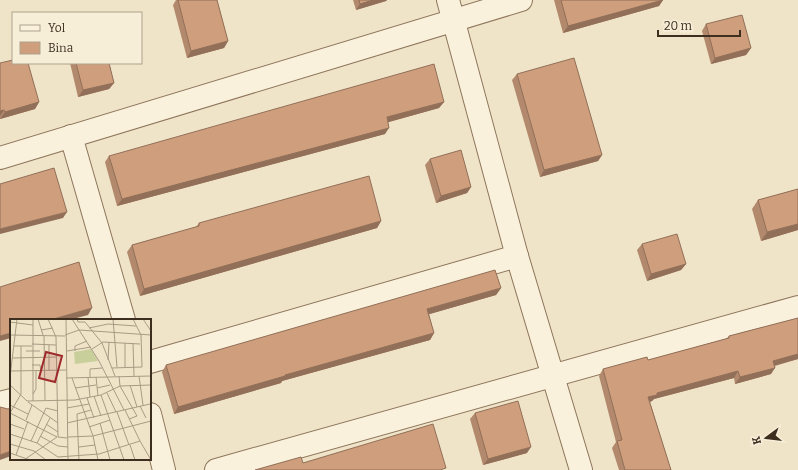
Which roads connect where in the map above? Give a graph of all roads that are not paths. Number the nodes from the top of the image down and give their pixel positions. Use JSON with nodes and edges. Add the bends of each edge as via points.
{"nodes":[{"id":1,"x":521,"y":0,"type":"edge"},
{"id":2,"x":451,"y":10,"type":"edge"},
{"id":3,"x":71,"y":136,"type":"junction"},
{"id":4,"x":0,"y":158,"type":"edge"},
{"id":5,"x":517,"y":256,"type":"junction"},
{"id":6,"x":798,"y":308,"type":"edge"},
{"id":7,"x":124,"y":319,"type":"edge"},
{"id":8,"x":151,"y":362,"type":"edge"},
{"id":9,"x":554,"y":377,"type":"junction"},
{"id":10,"x":10,"y":400,"type":"edge"},
{"id":11,"x":0,"y":403,"type":"edge"},
{"id":12,"x":151,"y":418,"type":"edge"},
{"id":13,"x":164,"y":470,"type":"edge"},
{"id":14,"x":216,"y":470,"type":"edge"},
{"id":15,"x":580,"y":470,"type":"edge"}],
"edges":[{"from":1,"to":2,"type":"street"},
{"from":2,"to":3,"type":"street"},
{"from":2,"to":5,"type":"street"},
{"from":3,"to":4,"type":"street"},
{"from":3,"to":7,"type":"street"},
{"from":5,"to":8,"type":"street"},
{"from":5,"to":9,"type":"street"},
{"from":6,"to":9,"type":"street"},
{"from":9,"to":14,"type":"street"},
{"from":9,"to":15,"type":"street"},
{"from":10,"to":11,"type":"street"},
{"from":12,"to":13,"type":"street"}]}
